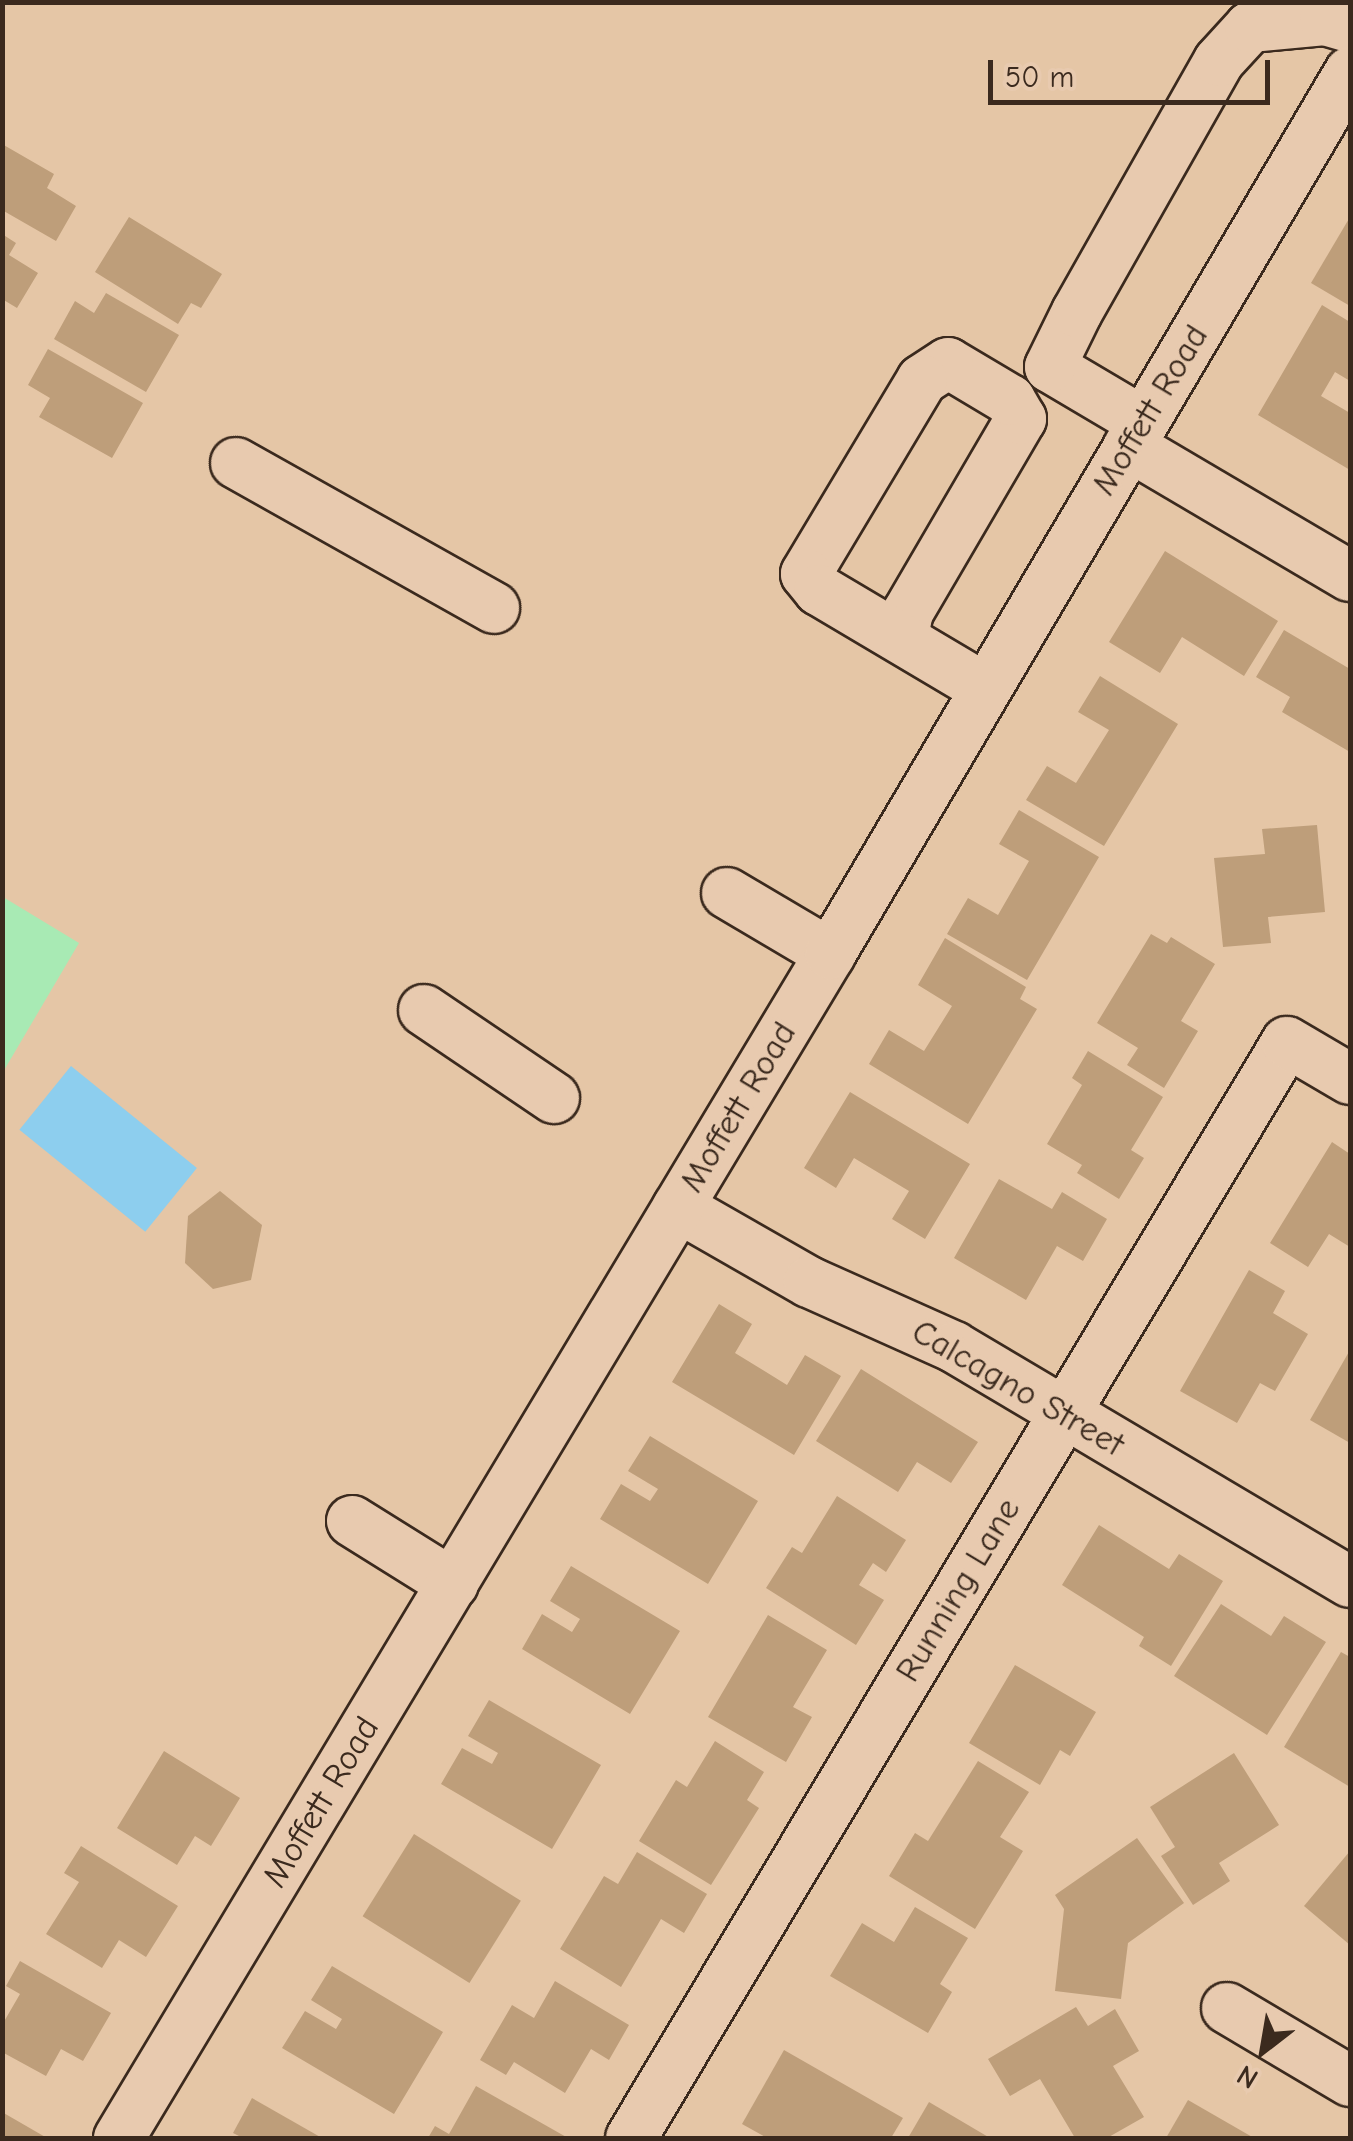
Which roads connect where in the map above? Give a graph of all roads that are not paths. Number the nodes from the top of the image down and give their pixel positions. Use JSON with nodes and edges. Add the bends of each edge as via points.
{"nodes":[{"id":1,"x":1350,"y":27,"type":"edge"},
{"id":2,"x":1347,"y":85,"type":"edge"},
{"id":3,"x":1136,"y":433,"type":"junction"},
{"id":4,"x":236,"y":464,"type":"dead end"},
{"id":5,"x":1350,"y":576,"type":"edge"},
{"id":6,"x":494,"y":608,"type":"dead end"},
{"id":7,"x":903,"y":636,"type":"junction"},
{"id":8,"x":986,"y":688,"type":"junction"},
{"id":9,"x":727,"y":893,"type":"dead end"},
{"id":10,"x":830,"y":954,"type":"junction"},
{"id":11,"x":424,"y":1010,"type":"dead end"},
{"id":12,"x":1350,"y":1079,"type":"edge"},
{"id":13,"x":554,"y":1098,"type":"dead end"},
{"id":14,"x":678,"y":1207,"type":"junction"},
{"id":15,"x":1062,"y":1414,"type":"junction"},
{"id":16,"x":352,"y":1521,"type":"dead end"},
{"id":17,"x":1350,"y":1582,"type":"edge"},
{"id":18,"x":452,"y":1584,"type":"junction"},
{"id":19,"x":1228,"y":2008,"type":"dead end"},
{"id":20,"x":1350,"y":2081,"type":"edge"},
{"id":21,"x":120,"y":2138,"type":"edge"},
{"id":22,"x":631,"y":2138,"type":"edge"}],
"edges":[{"from":1,"to":3,"type":"street","via":[[1325,20],[1250,26],[1219,62],[1076,312],[1050,366]]},
{"from":2,"to":3,"type":"street","name":"Moffett Road"},
{"from":3,"to":5,"type":"street"},
{"from":3,"to":8,"type":"street","name":"Moffett Road"},
{"from":4,"to":6,"type":"street"},
{"from":7,"to":7,"type":"street","via":[[908,612],[1020,419],[1010,400],[948,363],[922,380],[806,574],[819,590]]},
{"from":7,"to":8,"type":"street"},
{"from":8,"to":10,"type":"street","name":"Moffett Road"},
{"from":9,"to":10,"type":"street"},
{"from":10,"to":14,"type":"street","name":"Moffett Road"},
{"from":11,"to":13,"type":"street"},
{"from":12,"to":15,"type":"street","name":"Running Lane","via":[[1287,1042]]},
{"from":14,"to":15,"type":"street","name":"Calcagno Street","via":[[809,1282],[954,1347]]},
{"from":14,"to":18,"type":"street","name":"Moffett Road"},
{"from":15,"to":17,"type":"street","name":"Calcagno Street"},
{"from":15,"to":22,"type":"street","name":"Running Lane"},
{"from":16,"to":18,"type":"street"},
{"from":18,"to":21,"type":"street","name":"Moffett Road"},
{"from":19,"to":20,"type":"street"}]}
